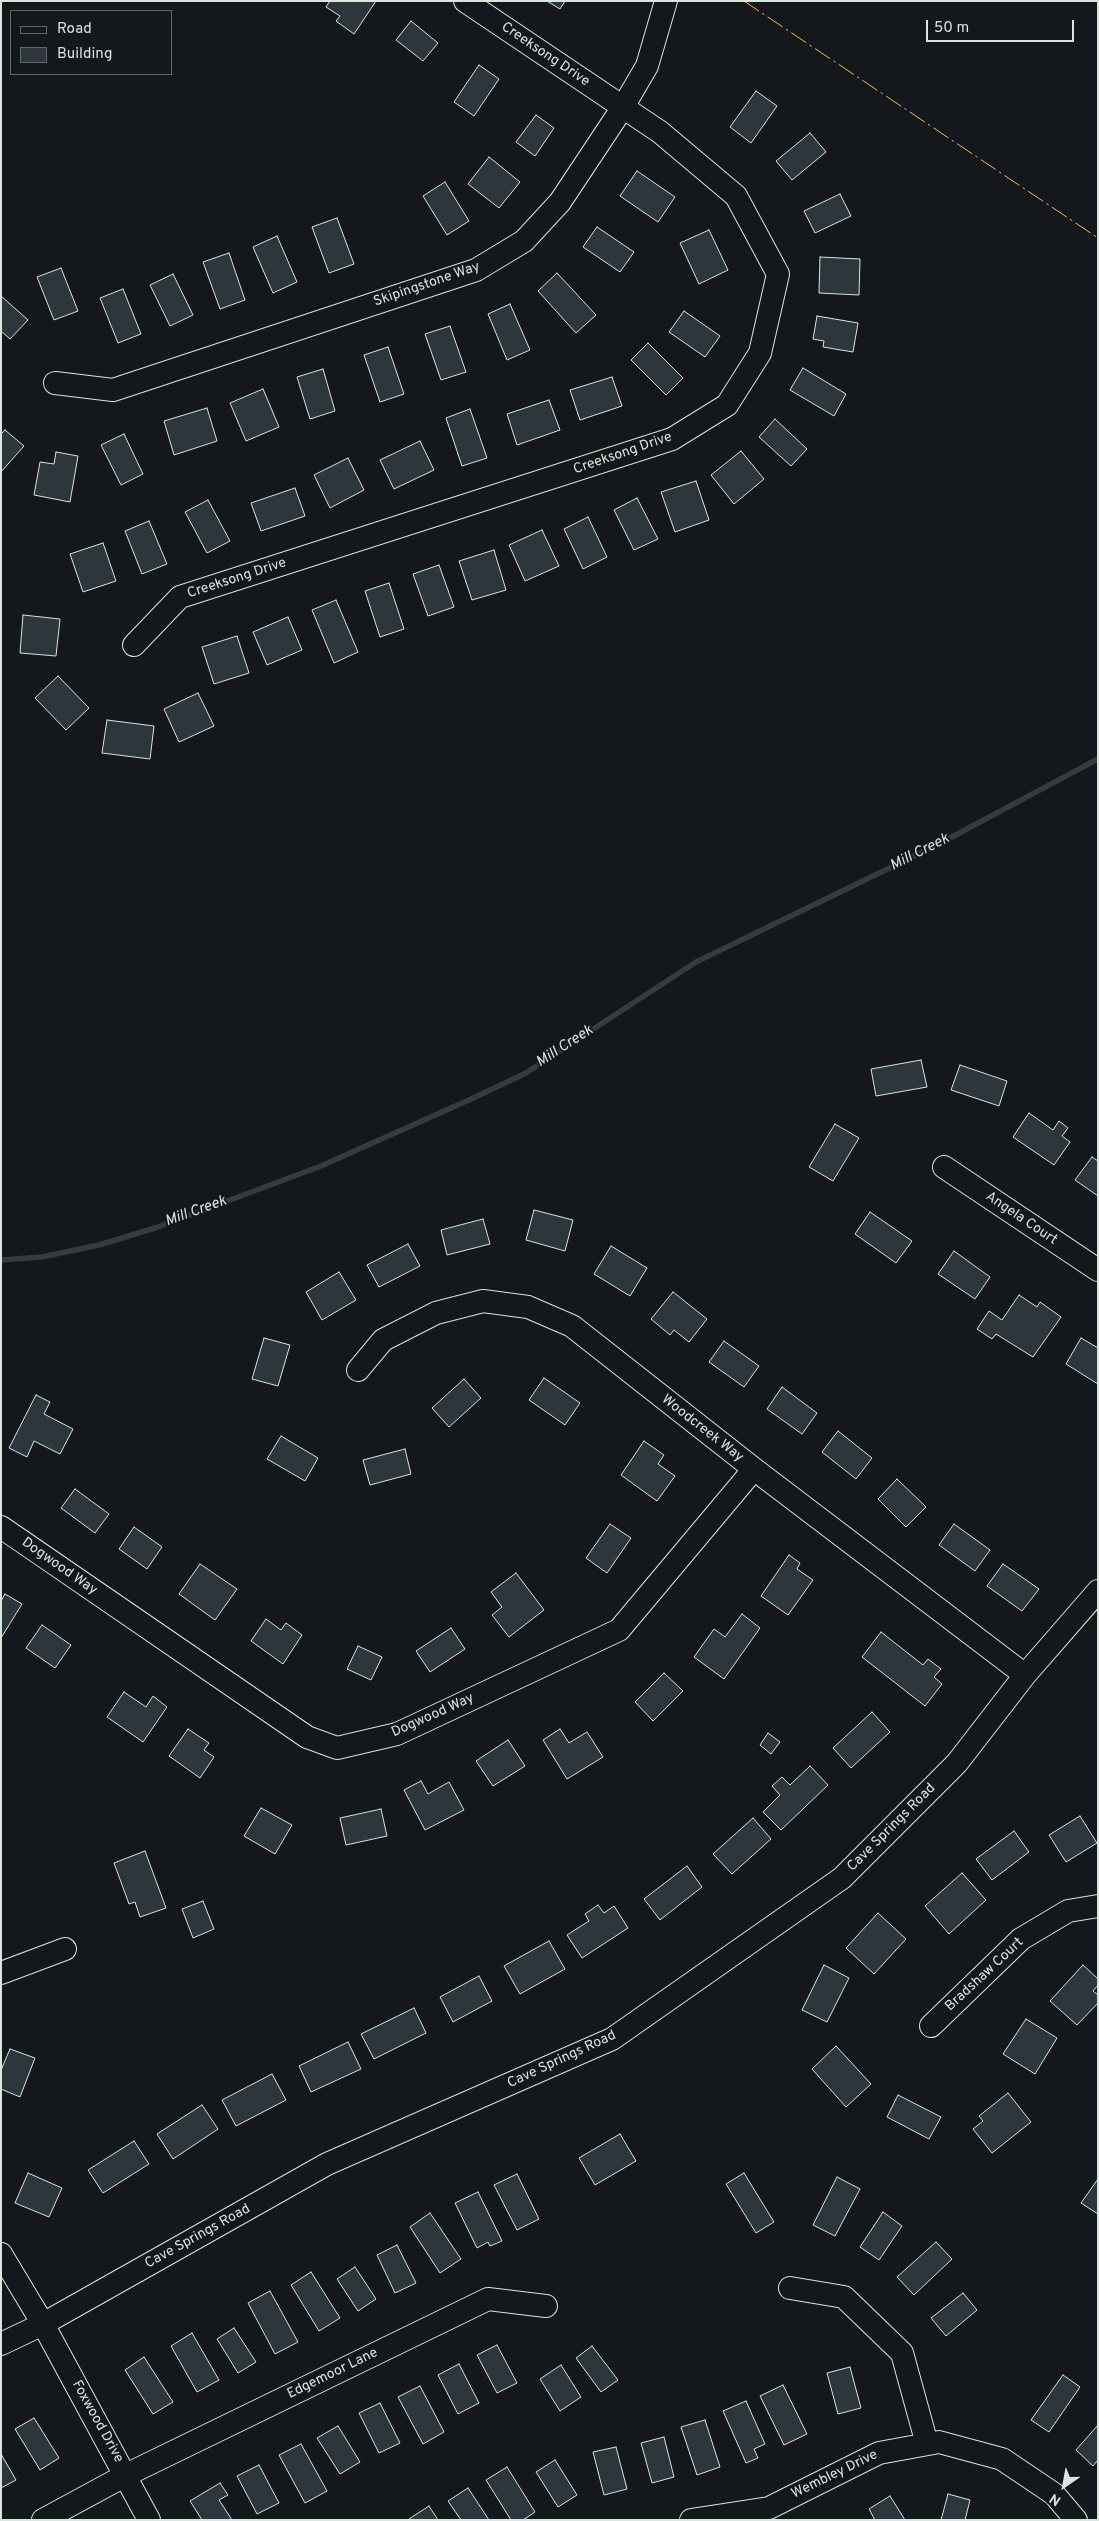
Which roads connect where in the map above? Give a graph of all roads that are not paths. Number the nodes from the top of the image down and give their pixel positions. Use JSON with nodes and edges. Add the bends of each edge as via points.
{"nodes":[{"id":1,"x":465,"y":1,"type":"edge"},
{"id":2,"x":666,"y":1,"type":"edge"},
{"id":3,"x":623,"y":107,"type":"junction"},
{"id":4,"x":55,"y":383,"type":"dead end"},
{"id":5,"x":134,"y":644,"type":"dead end"},
{"id":6,"x":944,"y":1168,"type":"dead end"},
{"id":7,"x":1098,"y":1270,"type":"edge"},
{"id":8,"x":358,"y":1370,"type":"dead end"},
{"id":9,"x":754,"y":1469,"type":"junction"},
{"id":10,"x":1,"y":1527,"type":"edge"},
{"id":11,"x":1098,"y":1591,"type":"edge"},
{"id":12,"x":1025,"y":1676,"type":"junction"},
{"id":13,"x":1098,"y":1906,"type":"edge"},
{"id":14,"x":64,"y":1949,"type":"dead end"},
{"id":15,"x":1,"y":1973,"type":"edge"},
{"id":16,"x":931,"y":2026,"type":"dead end"},
{"id":17,"x":1,"y":2254,"type":"edge"},
{"id":18,"x":790,"y":2288,"type":"dead end"},
{"id":19,"x":546,"y":2306,"type":"dead end"},
{"id":20,"x":43,"y":2324,"type":"junction"},
{"id":21,"x":1,"y":2344,"type":"edge"},
{"id":22,"x":927,"y":2444,"type":"junction"},
{"id":23,"x":126,"y":2475,"type":"junction"},
{"id":24,"x":43,"y":2520,"type":"edge"},
{"id":25,"x":149,"y":2520,"type":"edge"},
{"id":26,"x":692,"y":2520,"type":"edge"},
{"id":27,"x":1076,"y":2520,"type":"edge"}],
"edges":[{"from":1,"to":3,"type":"street","name":"Creeksong Drive"},
{"from":2,"to":3,"type":"street","name":"Skipingstone Way","via":[[647,66]]},
{"from":3,"to":4,"type":"street","name":"Skipingstone Way","via":[[560,202],[524,241],[476,270],[113,390]]},
{"from":3,"to":5,"type":"street","name":"Creeksong Drive","via":[[660,132],[736,196],[778,274],[760,353],[727,405],[672,439],[180,597]]},
{"from":6,"to":7,"type":"street","name":"Angela Court"},
{"from":8,"to":9,"type":"street","name":"Woodcreek Way","via":[[383,1340],[436,1313],[483,1301],[528,1307],[572,1326]]},
{"from":9,"to":10,"type":"street","name":"Dogwood Way","via":[[619,1630],[397,1734],[336,1748],[307,1737]]},
{"from":9,"to":12,"type":"street","name":"Woodcreek Way"},
{"from":11,"to":12,"type":"street","name":"Cave Springs Road"},
{"from":12,"to":20,"type":"street","name":"Cave Springs Road","via":[[956,1763],[842,1878],[612,2040],[326,2164]]},
{"from":13,"to":16,"type":"street","name":"Bradshaw Court","via":[[1068,1911],[1021,1940]]},
{"from":14,"to":15,"type":"street"},
{"from":17,"to":20,"type":"street","name":"Foxwood Drive"},
{"from":18,"to":22,"type":"street","via":[[844,2297],[902,2353]]},
{"from":19,"to":23,"type":"street","name":"Edgemoor Lane","via":[[488,2299]]},
{"from":20,"to":21,"type":"street","name":"Cave Springs Road"},
{"from":20,"to":23,"type":"street","name":"Foxwood Drive"},
{"from":22,"to":26,"type":"street","name":"Wembley Drive","via":[[879,2452],[770,2508]]},
{"from":22,"to":27,"type":"street","name":"Wembley Drive","via":[[939,2442],[1002,2459],[1054,2494]]},
{"from":23,"to":24,"type":"street","name":"Edgemoor Lane"},
{"from":23,"to":25,"type":"street","name":"Foxwood Drive"}]}
